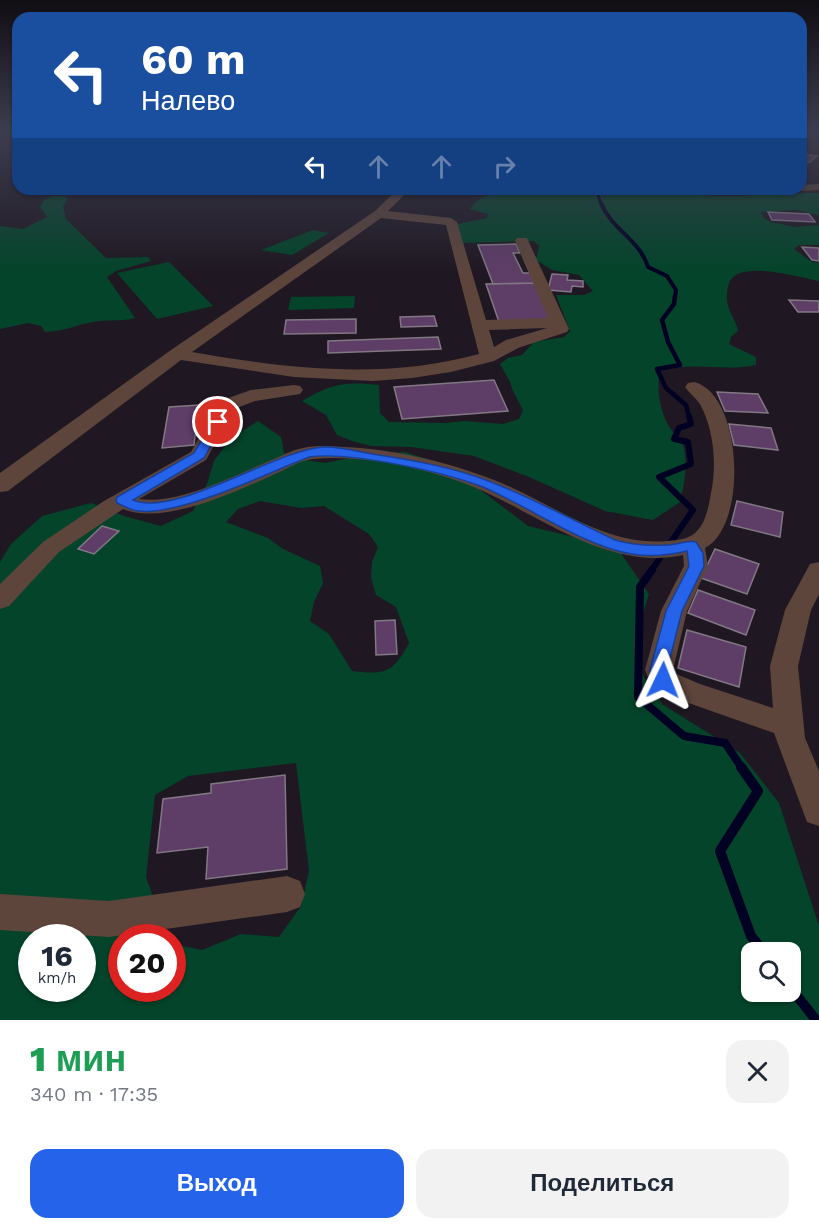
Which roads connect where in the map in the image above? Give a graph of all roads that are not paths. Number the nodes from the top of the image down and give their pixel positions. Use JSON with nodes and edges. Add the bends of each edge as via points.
{"nodes":[{"id":1,"x":398,"y":195,"type":"edge"},
{"id":2,"x":379,"y":214,"type":"junction"},
{"id":3,"x":522,"y":242,"type":"dead end"},
{"id":4,"x":558,"y":323,"type":"junction"},
{"id":5,"x":479,"y":325,"type":"junction"},
{"id":6,"x":177,"y":354,"type":"junction"},
{"id":7,"x":488,"y":357,"type":"junction"},
{"id":8,"x":694,"y":387,"type":"dead end"},
{"id":9,"x":294,"y":390,"type":"dead end"},
{"id":10,"x":2,"y":481,"type":"edge"},
{"id":11,"x":122,"y":500,"type":"junction"},
{"id":12,"x":691,"y":545,"type":"junction"},
{"id":13,"x":819,"y":570,"type":"edge"},
{"id":14,"x":0,"y":600,"type":"edge"},
{"id":15,"x":790,"y":726,"type":"junction"},
{"id":16,"x":819,"y":811,"type":"edge"},
{"id":17,"x":287,"y":894,"type":"dead end"},
{"id":18,"x":0,"y":912,"type":"edge"}],
"edges":[{"from":1,"to":2,"type":"lane"},
{"from":2,"to":5,"type":"lane","via":[[450,222]]},
{"from":2,"to":6,"type":"lane"},
{"from":3,"to":4,"type":"lane"},
{"from":4,"to":5,"type":"lane"},
{"from":4,"to":7,"type":"lane","via":[[561,329],[512,344]]},
{"from":5,"to":7,"type":"lane"},
{"from":6,"to":7,"type":"lane","via":[[221,363],[373,375],[462,366]]},
{"from":6,"to":10,"type":"lane"},
{"from":8,"to":12,"type":"lane","via":[[708,402],[723,447],[724,483],[720,506],[706,536]]},
{"from":9,"to":11,"type":"lane","via":[[251,396],[227,405],[199,456]]},
{"from":11,"to":12,"type":"lane","via":[[139,507],[160,507],[306,453],[325,451],[416,464],[486,484],[610,543],[634,550],[669,550]]},
{"from":11,"to":14,"type":"lane","via":[[51,547]]},
{"from":12,"to":15,"type":"lane","via":[[696,566],[674,611],[659,670],[663,680]]},
{"from":13,"to":15,"type":"lane","via":[[798,610],[784,666]]},
{"from":15,"to":16,"type":"lane","via":[[790,738]]},
{"from":17,"to":18,"type":"lane","via":[[109,920]]}]}
